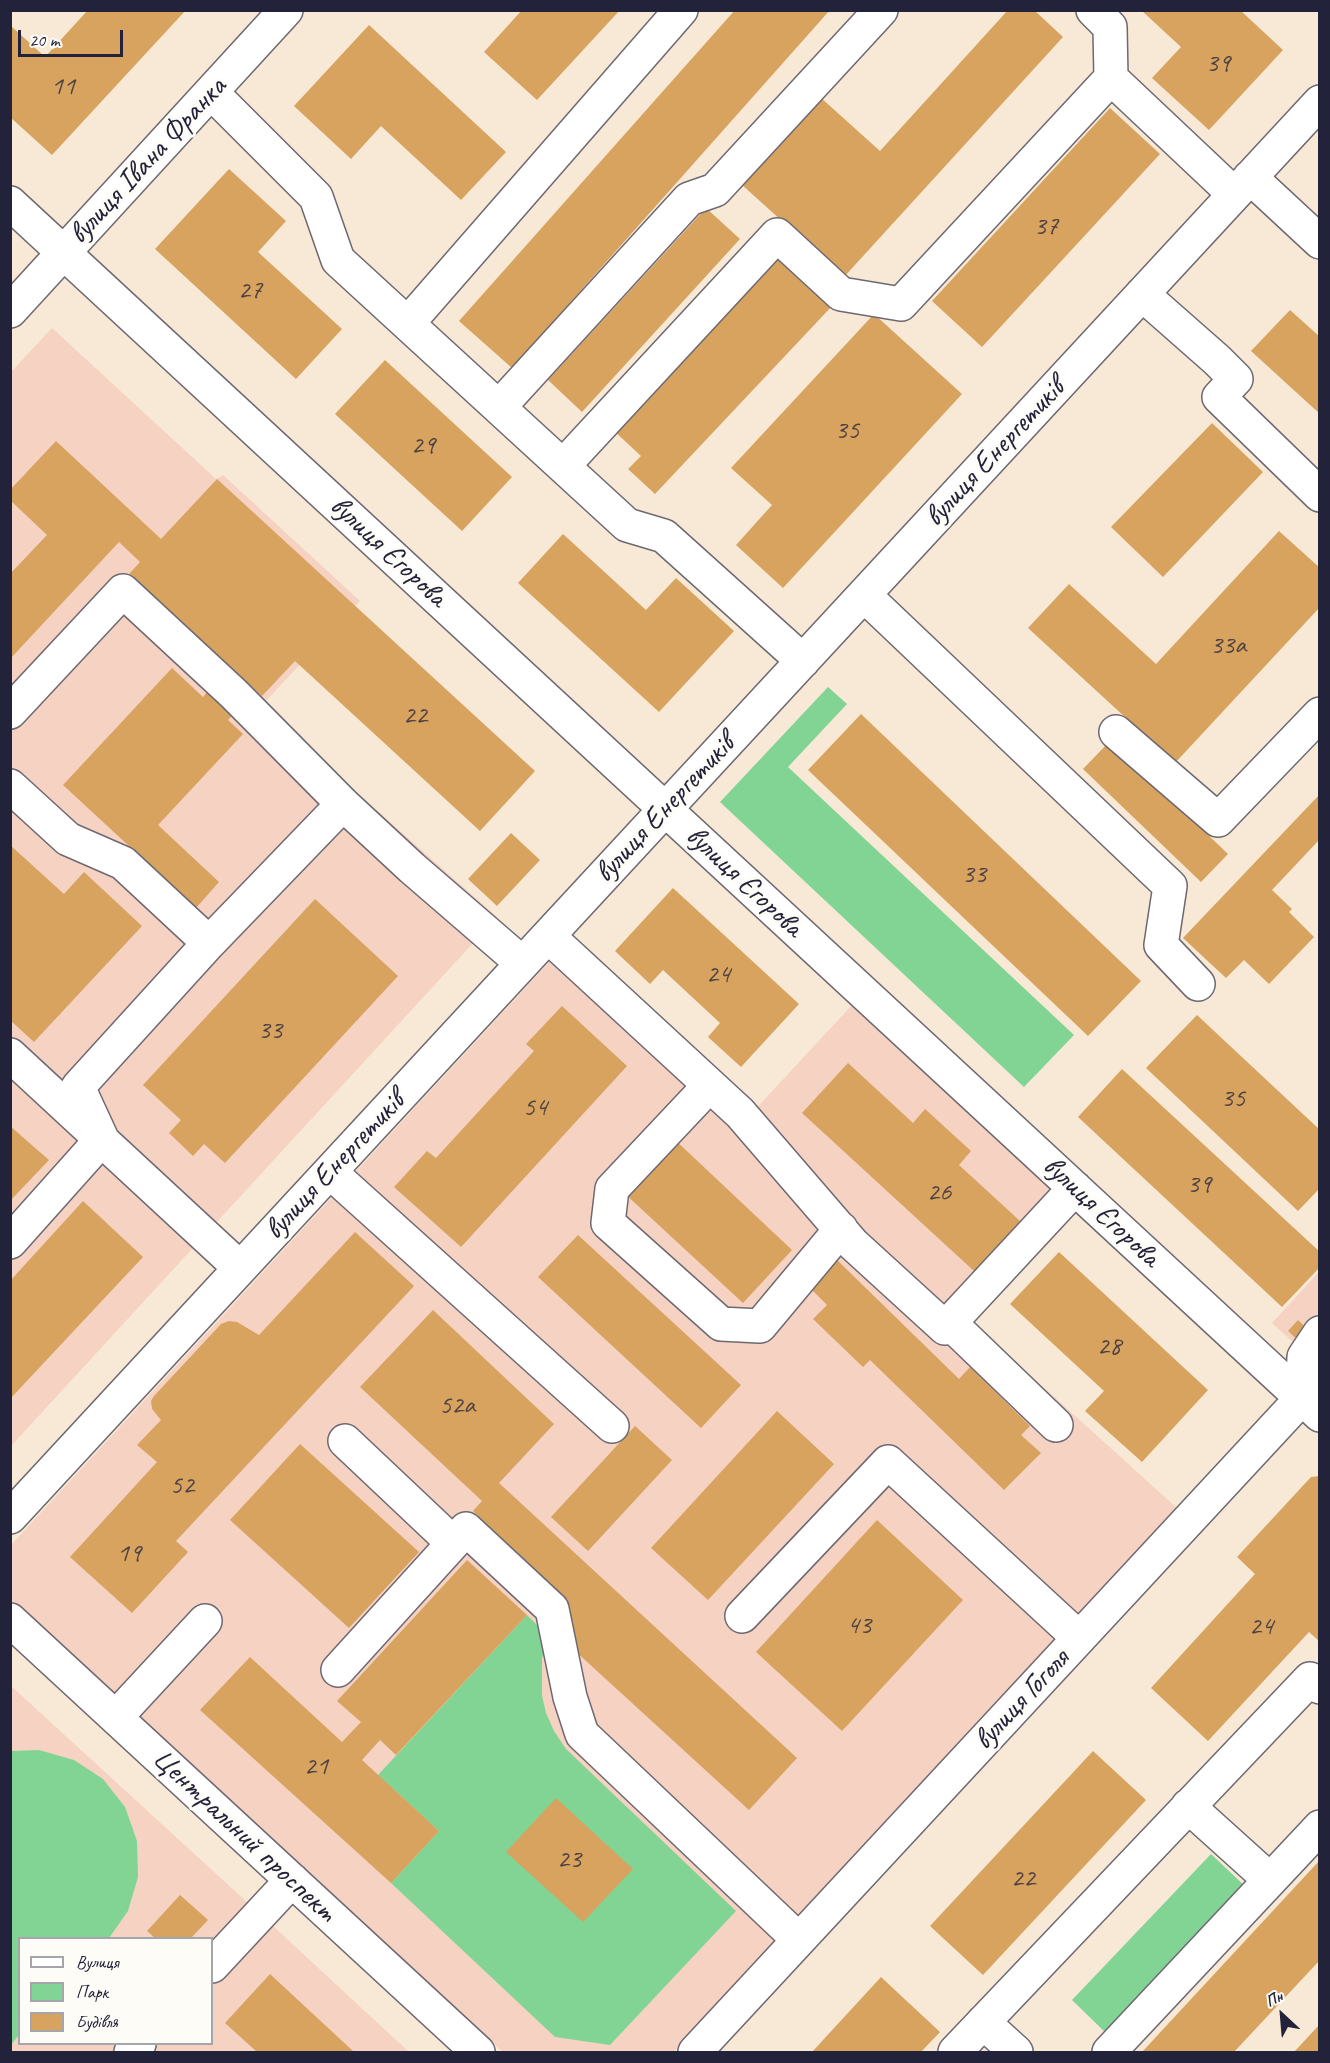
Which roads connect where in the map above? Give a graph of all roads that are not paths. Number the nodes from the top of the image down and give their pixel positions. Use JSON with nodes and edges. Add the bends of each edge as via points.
{"nodes":[{"id":1,"x":286,"y":10,"type":"edge"},
{"id":2,"x":681,"y":10,"type":"edge"},
{"id":3,"x":881,"y":10,"type":"edge"},
{"id":4,"x":1093,"y":10,"type":"edge"},
{"id":5,"x":1111,"y":78,"type":"junction"},
{"id":6,"x":211,"y":92,"type":"junction"},
{"id":7,"x":1320,"y":102,"type":"edge"},
{"id":8,"x":1242,"y":185,"type":"junction"},
{"id":9,"x":10,"y":203,"type":"edge"},
{"id":10,"x":1320,"y":242,"type":"edge"},
{"id":11,"x":64,"y":253,"type":"junction"},
{"id":12,"x":1142,"y":294,"type":"junction"},
{"id":13,"x":10,"y":310,"type":"edge"},
{"id":14,"x":408,"y":323,"type":"junction"},
{"id":15,"x":499,"y":407,"type":"junction"},
{"id":16,"x":563,"y":466,"type":"junction"},
{"id":17,"x":1320,"y":495,"type":"edge"},
{"id":18,"x":864,"y":595,"type":"junction"},
{"id":19,"x":803,"y":661,"type":"junction"},
{"id":20,"x":10,"y":712,"type":"edge"},
{"id":21,"x":1320,"y":714,"type":"edge"},
{"id":22,"x":1116,"y":732,"type":"dead end"},
{"id":23,"x":10,"y":786,"type":"edge"},
{"id":24,"x":343,"y":804,"type":"junction"},
{"id":25,"x":665,"y":810,"type":"junction"},
{"id":26,"x":548,"y":936,"type":"junction"},
{"id":27,"x":209,"y":943,"type":"junction"},
{"id":28,"x":522,"y":963,"type":"junction"},
{"id":29,"x":1198,"y":984,"type":"dead end"},
{"id":30,"x":10,"y":1055,"type":"edge"},
{"id":31,"x":710,"y":1086,"type":"junction"},
{"id":32,"x":102,"y":1139,"type":"junction"},
{"id":33,"x":330,"y":1172,"type":"junction"},
{"id":34,"x":1075,"y":1188,"type":"junction"},
{"id":35,"x":840,"y":1229,"type":"junction"},
{"id":36,"x":10,"y":1242,"type":"edge"},
{"id":37,"x":240,"y":1268,"type":"junction"},
{"id":38,"x":950,"y":1323,"type":"junction"},
{"id":39,"x":1320,"y":1334,"type":"edge"},
{"id":40,"x":1311,"y":1406,"type":"edge"},
{"id":41,"x":612,"y":1425,"type":"dead end"},
{"id":42,"x":1056,"y":1425,"type":"dead end"},
{"id":43,"x":345,"y":1441,"type":"dead end"},
{"id":44,"x":10,"y":1517,"type":"edge"},
{"id":45,"x":453,"y":1543,"type":"junction"},
{"id":46,"x":742,"y":1616,"type":"dead end"},
{"id":47,"x":10,"y":1620,"type":"edge"},
{"id":48,"x":206,"y":1621,"type":"dead end"},
{"id":49,"x":1079,"y":1638,"type":"junction"},
{"id":50,"x":338,"y":1670,"type":"dead end"},
{"id":51,"x":1320,"y":1687,"type":"edge"},
{"id":52,"x":116,"y":1717,"type":"junction"},
{"id":53,"x":1188,"y":1806,"type":"junction"},
{"id":54,"x":1320,"y":1827,"type":"edge"},
{"id":55,"x":292,"y":1880,"type":"junction"},
{"id":56,"x":1270,"y":1880,"type":"junction"},
{"id":57,"x":799,"y":1940,"type":"junction"},
{"id":58,"x":213,"y":1965,"type":"edge"},
{"id":59,"x":983,"y":2022,"type":"junction"},
{"id":60,"x":478,"y":2052,"type":"edge"},
{"id":61,"x":694,"y":2052,"type":"edge"},
{"id":62,"x":955,"y":2052,"type":"edge"},
{"id":63,"x":1016,"y":2052,"type":"edge"},
{"id":64,"x":1109,"y":2052,"type":"edge"}],
"edges":[{"from":1,"to":6,"type":"street","name":"вулиця Івана Франка"},
{"from":2,"to":14,"type":"street"},
{"from":3,"to":15,"type":"street","via":[[715,190],[689,199]]},
{"from":4,"to":5,"type":"street","via":[[1110,27]]},
{"from":5,"to":8,"type":"street"},
{"from":5,"to":16,"type":"street","via":[[902,304],[841,294],[777,235]]},
{"from":6,"to":11,"type":"street","name":"вулиця Івана Франка"},
{"from":6,"to":14,"type":"street","via":[[316,197],[338,260]]},
{"from":7,"to":8,"type":"street","name":"вулиця Енергетиків"},
{"from":8,"to":10,"type":"street"},
{"from":8,"to":12,"type":"street","name":"вулиця Енергетиків"},
{"from":9,"to":11,"type":"street","name":"вулиця Єгорова"},
{"from":11,"to":13,"type":"street","name":"вулиця Івана Франка"},
{"from":11,"to":25,"type":"street","name":"вулиця Єгорова"},
{"from":12,"to":17,"type":"street","via":[[1236,379],[1219,396]]},
{"from":12,"to":18,"type":"street","name":"вулиця Енергетиків"},
{"from":14,"to":15,"type":"street"},
{"from":15,"to":16,"type":"street"},
{"from":16,"to":19,"type":"street","via":[[627,525],[664,536]]},
{"from":18,"to":19,"type":"street","name":"вулиця Енергетиків"},
{"from":18,"to":29,"type":"street","via":[[1170,886],[1161,945]]},
{"from":19,"to":25,"type":"street","name":"вулиця Енергетиків"},
{"from":20,"to":24,"type":"street","via":[[123,591],[234,693]]},
{"from":21,"to":22,"type":"street","via":[[1218,820]]},
{"from":23,"to":27,"type":"street","via":[[68,839],[123,863]]},
{"from":24,"to":27,"type":"street"},
{"from":24,"to":28,"type":"street"},
{"from":25,"to":26,"type":"street","name":"вулиця Енергетиків"},
{"from":25,"to":34,"type":"street","name":"вулиця Єгорова"},
{"from":26,"to":28,"type":"street","name":"вулиця Енергетиків"},
{"from":26,"to":31,"type":"street"},
{"from":27,"to":32,"type":"street","via":[[78,1087]]},
{"from":28,"to":33,"type":"street","name":"вулиця Енергетиків"},
{"from":30,"to":32,"type":"street"},
{"from":31,"to":35,"type":"street","via":[[740,1113]]},
{"from":31,"to":35,"type":"street","via":[[612,1189],[608,1222],[722,1324],[760,1326]]},
{"from":32,"to":36,"type":"street"},
{"from":32,"to":37,"type":"street"},
{"from":33,"to":37,"type":"street","name":"вулиця Енергетиків"},
{"from":33,"to":41,"type":"street"},
{"from":34,"to":38,"type":"street"},
{"from":34,"to":40,"type":"street","name":"вулиця Єгорова"},
{"from":35,"to":38,"type":"street","via":[[945,1328]]},
{"from":37,"to":44,"type":"street","name":"вулиця Енергетиків"},
{"from":38,"to":42,"type":"street"},
{"from":39,"to":40,"type":"street","via":[[1304,1357]]},
{"from":40,"to":49,"type":"street","name":"вулиця Гоголя"},
{"from":43,"to":45,"type":"street"},
{"from":45,"to":50,"type":"street"},
{"from":45,"to":57,"type":"street","via":[[466,1529],[552,1609],[570,1697],[582,1734]]},
{"from":46,"to":49,"type":"street","via":[[888,1462]]},
{"from":47,"to":52,"type":"street","name":"Центральний проспект"},
{"from":48,"to":52,"type":"street"},
{"from":49,"to":57,"type":"street","name":"вулиця Гоголя"},
{"from":51,"to":53,"type":"street","via":[[1310,1679]]},
{"from":52,"to":55,"type":"street","name":"Центральний проспект"},
{"from":53,"to":56,"type":"street"},
{"from":53,"to":59,"type":"street"},
{"from":54,"to":56,"type":"street"},
{"from":55,"to":58,"type":"street"},
{"from":55,"to":60,"type":"street","name":"Центральний проспект"},
{"from":56,"to":64,"type":"street"},
{"from":57,"to":61,"type":"street","name":"вулиця Гоголя"},
{"from":59,"to":62,"type":"street"},
{"from":59,"to":63,"type":"street"}]}
